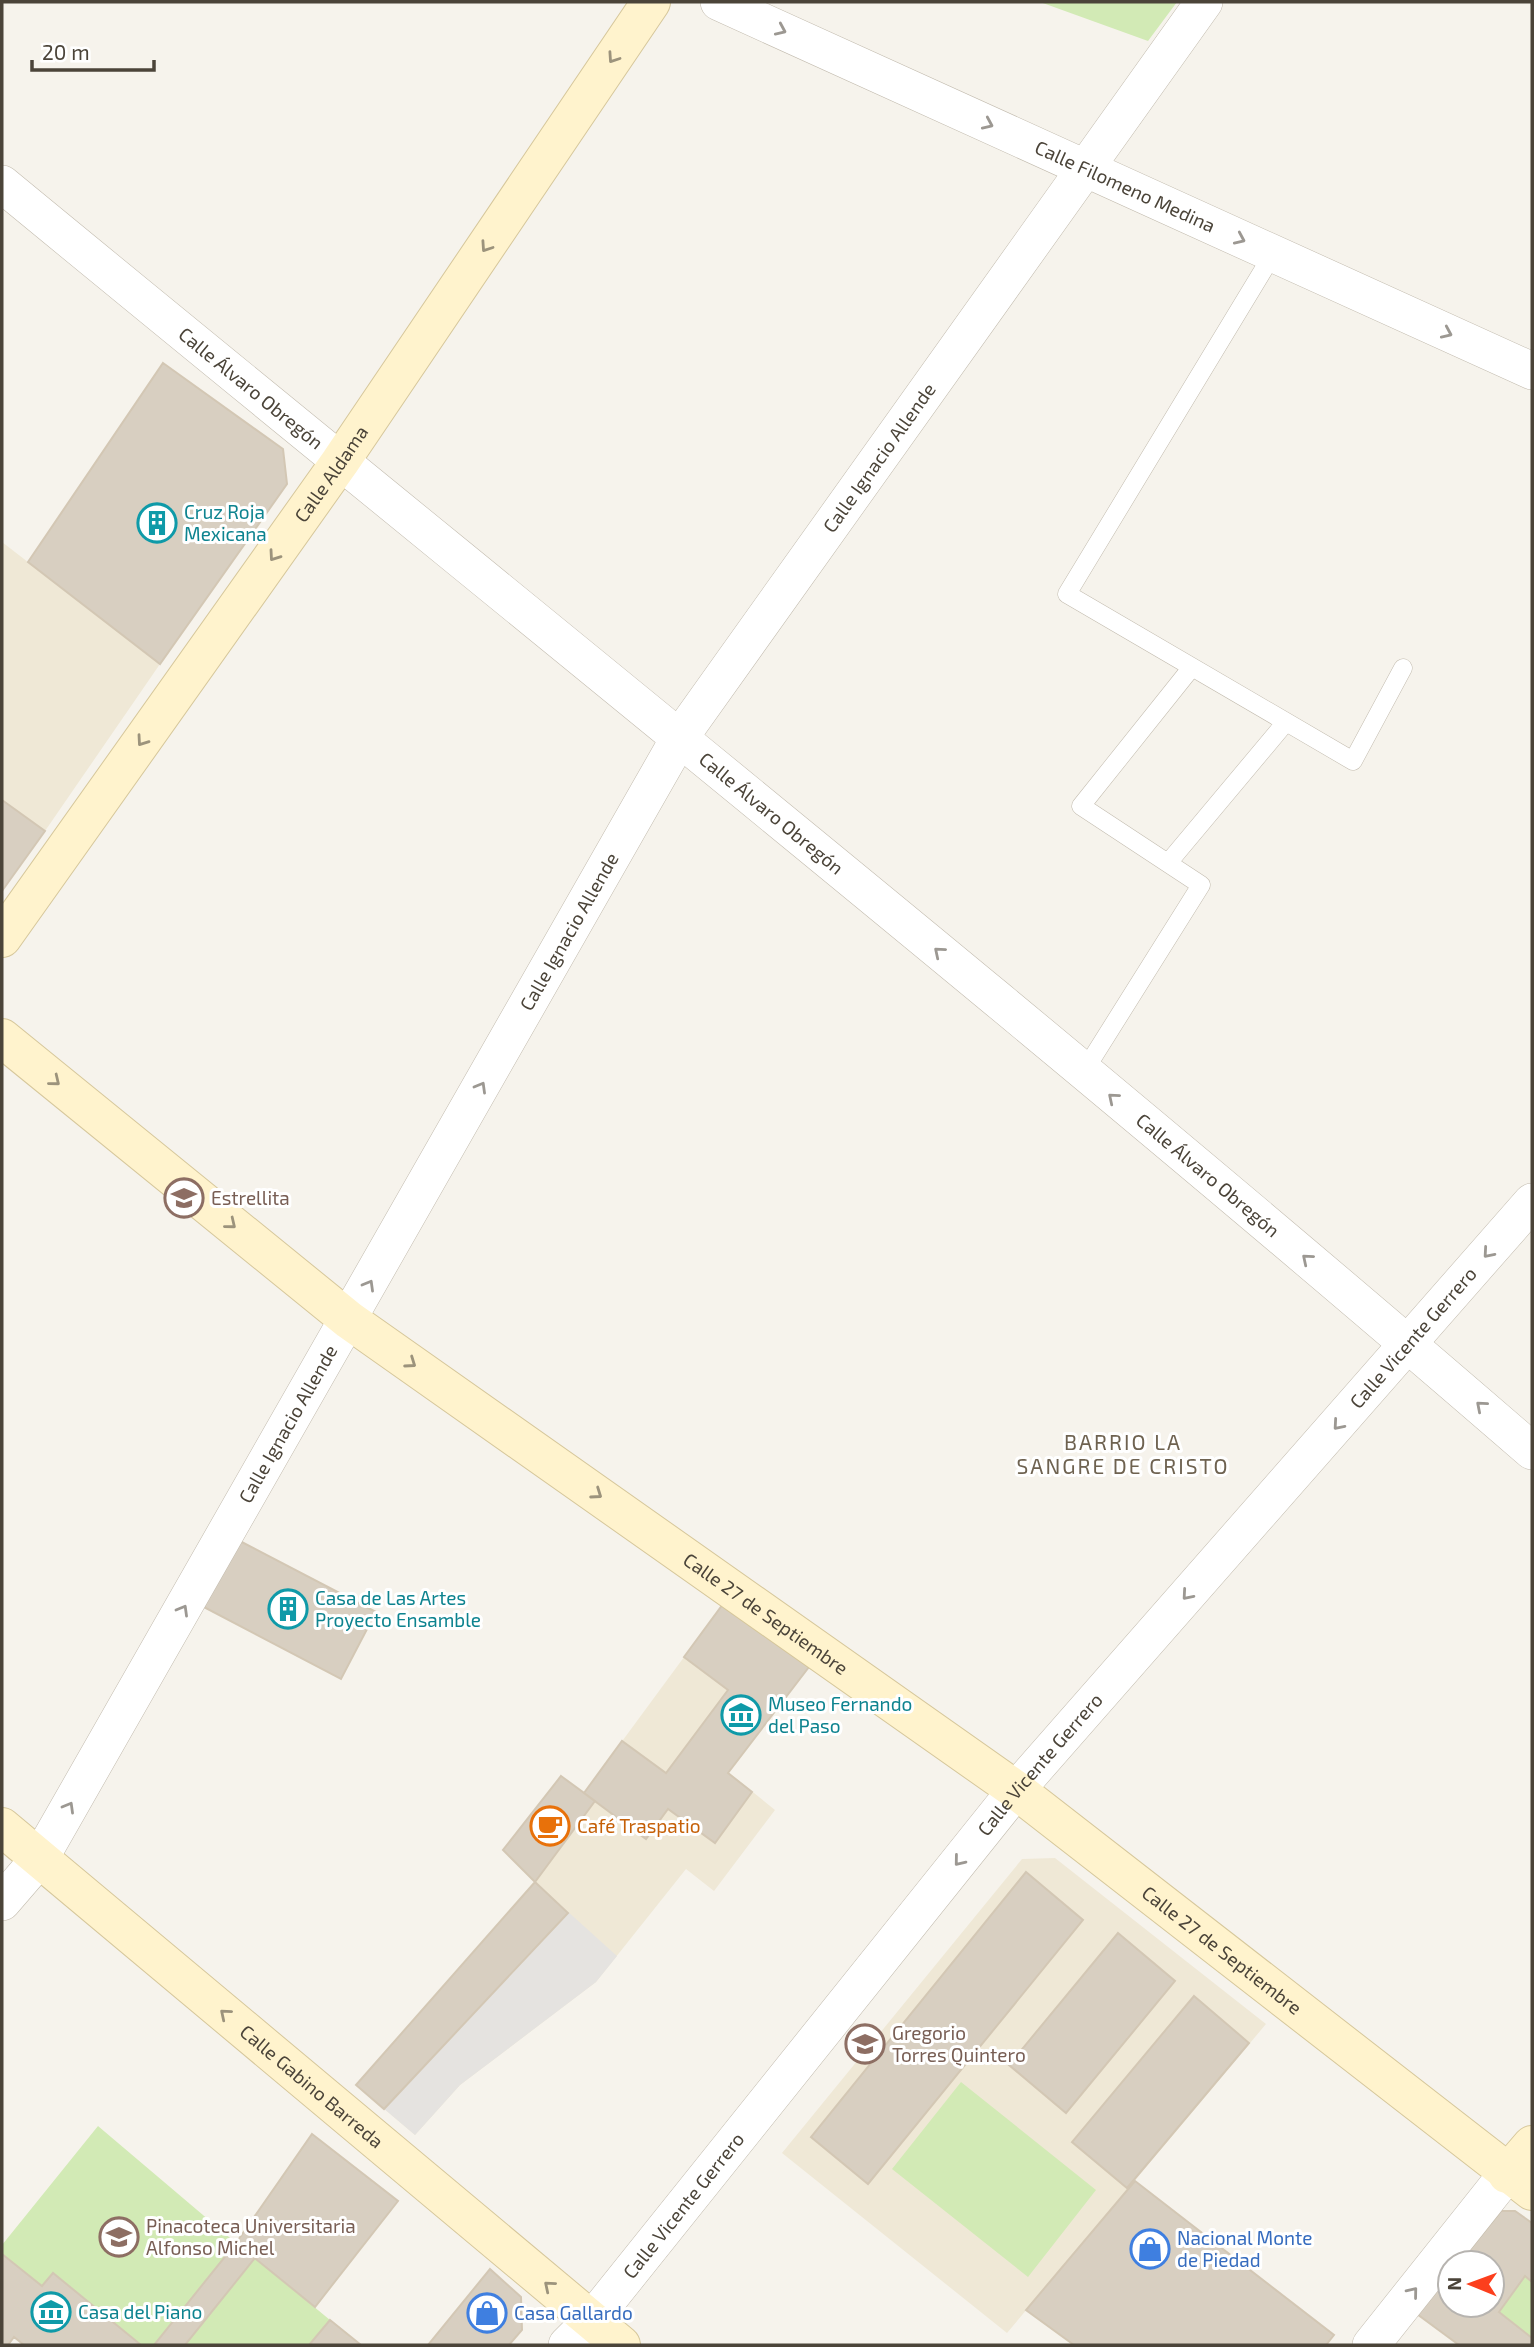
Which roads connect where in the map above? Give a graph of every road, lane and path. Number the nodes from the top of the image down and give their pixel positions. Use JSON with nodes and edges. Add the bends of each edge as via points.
{"nodes":[{"id":1,"x":651,"y":2,"type":"edge"},
{"id":2,"x":719,"y":2,"type":"edge"},
{"id":3,"x":1204,"y":2,"type":"edge"},
{"id":4,"x":1084,"y":168,"type":"junction"},
{"id":5,"x":2,"y":184,"type":"edge"},
{"id":6,"x":1273,"y":254,"type":"junction"},
{"id":7,"x":1532,"y":371,"type":"edge"},
{"id":8,"x":340,"y":462,"type":"junction"},
{"id":9,"x":1192,"y":667,"type":"junction"},
{"id":10,"x":1403,"y":668,"type":"dead end"},
{"id":11,"x":1286,"y":722,"type":"junction"},
{"id":12,"x":680,"y":737,"type":"junction"},
{"id":13,"x":1168,"y":863,"type":"junction"},
{"id":14,"x":2,"y":938,"type":"edge"},
{"id":15,"x":2,"y":1038,"type":"edge"},
{"id":16,"x":1083,"y":1073,"type":"junction"},
{"id":17,"x":1532,"y":1202,"type":"edge"},
{"id":18,"x":349,"y":1320,"type":"junction"},
{"id":19,"x":1409,"y":1344,"type":"junction"},
{"id":20,"x":1532,"y":1451,"type":"edge"},
{"id":21,"x":1016,"y":1790,"type":"junction"},
{"id":22,"x":2,"y":1827,"type":"edge"},
{"id":23,"x":40,"y":1858,"type":"junction"},
{"id":24,"x":2,"y":1902,"type":"edge"},
{"id":25,"x":1532,"y":2145,"type":"edge"},
{"id":26,"x":1524,"y":2177,"type":"edge"},
{"id":27,"x":579,"y":2333,"type":"edge"},
{"id":28,"x":621,"y":2345,"type":"edge"},
{"id":29,"x":1371,"y":2345,"type":"edge"}],
"edges":[{"from":1,"to":8,"type":"street","name":"Calle Aldama","one_way":true},
{"from":2,"to":4,"type":"street","name":"Calle Filomeno Medina","one_way":true},
{"from":3,"to":4,"type":"street","name":"Calle Ignacio Allende"},
{"from":4,"to":6,"type":"street","name":"Calle Filomeno Medina","one_way":true},
{"from":4,"to":12,"type":"street","name":"Calle Ignacio Allende"},
{"from":5,"to":8,"type":"street","name":"Calle Álvaro Obregón"},
{"from":6,"to":7,"type":"street","name":"Calle Filomeno Medina","one_way":true},
{"from":6,"to":9,"type":"lane","via":[[1067,594]]},
{"from":8,"to":12,"type":"street","name":"Calle Álvaro Obregón"},
{"from":8,"to":14,"type":"street","name":"Calle Aldama","one_way":true},
{"from":9,"to":11,"type":"lane"},
{"from":9,"to":13,"type":"lane","via":[[1081,806]]},
{"from":10,"to":11,"type":"lane","via":[[1353,761]]},
{"from":11,"to":13,"type":"lane"},
{"from":16,"to":12,"type":"street","name":"Calle Álvaro Obregón","one_way":true},
{"from":18,"to":12,"type":"street","name":"Calle Ignacio Allende","one_way":true},
{"from":13,"to":16,"type":"lane","via":[[1201,885]]},
{"from":15,"to":18,"type":"street","name":"Calle 27 de Septiembre","one_way":true},
{"from":19,"to":16,"type":"street","name":"Calle Álvaro Obregón","one_way":true},
{"from":17,"to":19,"type":"street","name":"Calle Vicente Gerrero","one_way":true},
{"from":18,"to":21,"type":"street","name":"Calle 27 de Septiembre","one_way":true},
{"from":23,"to":18,"type":"street","name":"Calle Ignacio Allende","one_way":true},
{"from":20,"to":19,"type":"street","name":"Calle Álvaro Obregón","one_way":true},
{"from":19,"to":21,"type":"street","name":"Calle Vicente Gerrero","one_way":true},
{"from":21,"to":26,"type":"street","name":"Calle 27 de Septiembre"},
{"from":21,"to":27,"type":"street","name":"Calle Vicente Gerrero","one_way":true},
{"from":22,"to":23,"type":"street","name":"Calle Gabino Barreda"},
{"from":23,"to":24,"type":"street","name":"Calle Ignacio Allende"},
{"from":27,"to":23,"type":"street","name":"Calle Gabino Barreda","one_way":true},
{"from":25,"to":26,"type":"street"},
{"from":29,"to":26,"type":"street","one_way":true},
{"from":27,"to":28,"type":"street","name":"Calle Gabino Barreda"}]}
